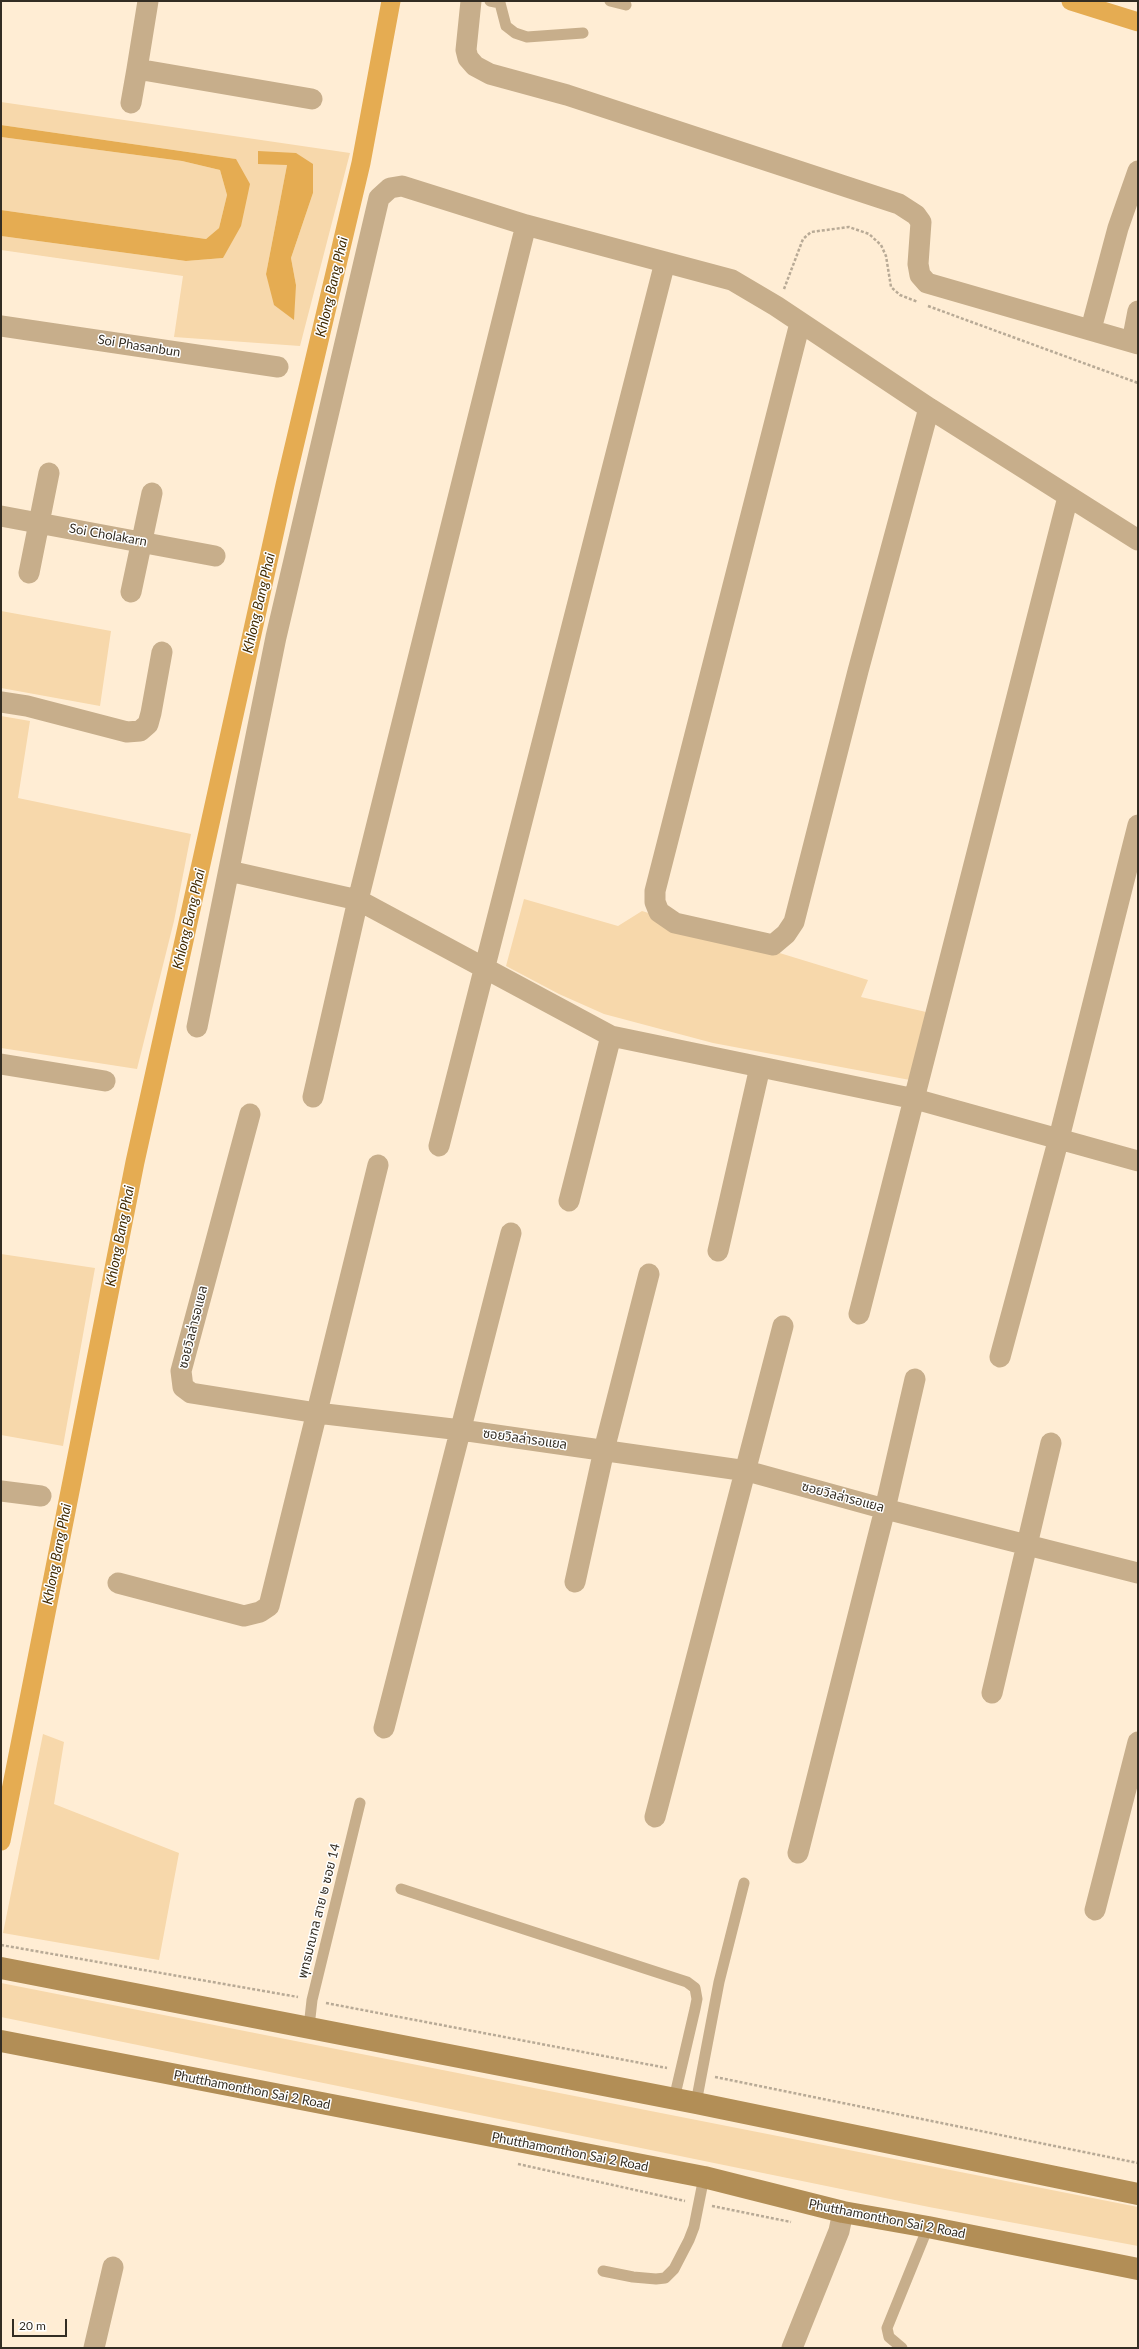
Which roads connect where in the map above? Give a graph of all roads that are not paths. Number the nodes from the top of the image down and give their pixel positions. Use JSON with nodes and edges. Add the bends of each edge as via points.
{"nodes":[{"id":1,"x":148,"y":1,"type":"edge"},
{"id":2,"x":471,"y":1,"type":"edge"},
{"id":3,"x":610,"y":1,"type":"edge"},
{"id":4,"x":498,"y":2,"type":"edge"},
{"id":5,"x":626,"y":5,"type":"dead end"},
{"id":6,"x":583,"y":33,"type":"dead end"},
{"id":7,"x":137,"y":69,"type":"junction"},
{"id":8,"x":312,"y":99,"type":"dead end"},
{"id":9,"x":131,"y":103,"type":"dead end"},
{"id":10,"x":1138,"y":171,"type":"edge"},
{"id":11,"x":526,"y":225,"type":"junction"},
{"id":12,"x":665,"y":262,"type":"junction"},
{"id":13,"x":1138,"y":311,"type":"edge"},
{"id":14,"x":800,"y":323,"type":"junction"},
{"id":15,"x":1,"y":326,"type":"edge"},
{"id":16,"x":1091,"y":329,"type":"junction"},
{"id":17,"x":1135,"y":343,"type":"edge"},
{"id":18,"x":278,"y":367,"type":"dead end"},
{"id":19,"x":929,"y":408,"type":"junction"},
{"id":20,"x":49,"y":473,"type":"dead end"},
{"id":21,"x":152,"y":493,"type":"dead end"},
{"id":22,"x":1068,"y":497,"type":"junction"},
{"id":23,"x":1,"y":516,"type":"edge"},
{"id":24,"x":39,"y":523,"type":"junction"},
{"id":25,"x":1138,"y":540,"type":"edge"},
{"id":26,"x":143,"y":541,"type":"junction"},
{"id":27,"x":215,"y":556,"type":"dead end"},
{"id":28,"x":29,"y":573,"type":"dead end"},
{"id":29,"x":131,"y":592,"type":"dead end"},
{"id":30,"x":162,"y":652,"type":"dead end"},
{"id":31,"x":1,"y":702,"type":"edge"},
{"id":32,"x":1138,"y":825,"type":"edge"},
{"id":33,"x":229,"y":871,"type":"junction"},
{"id":34,"x":358,"y":900,"type":"junction"},
{"id":35,"x":485,"y":968,"type":"junction"},
{"id":36,"x":196,"y":1027,"type":"dead end"},
{"id":37,"x":612,"y":1036,"type":"junction"},
{"id":38,"x":1,"y":1064,"type":"edge"},
{"id":39,"x":760,"y":1067,"type":"junction"},
{"id":40,"x":105,"y":1081,"type":"dead end"},
{"id":41,"x":313,"y":1097,"type":"dead end"},
{"id":42,"x":915,"y":1099,"type":"junction"},
{"id":43,"x":250,"y":1114,"type":"dead end"},
{"id":44,"x":1059,"y":1138,"type":"junction"},
{"id":45,"x":439,"y":1146,"type":"dead end"},
{"id":46,"x":1138,"y":1161,"type":"edge"},
{"id":47,"x":378,"y":1165,"type":"dead end"},
{"id":48,"x":569,"y":1201,"type":"dead end"},
{"id":49,"x":512,"y":1233,"type":"dead end"},
{"id":50,"x":718,"y":1251,"type":"dead end"},
{"id":51,"x":649,"y":1274,"type":"dead end"},
{"id":52,"x":859,"y":1314,"type":"dead end"},
{"id":53,"x":783,"y":1326,"type":"dead end"},
{"id":54,"x":1000,"y":1357,"type":"dead end"},
{"id":55,"x":915,"y":1379,"type":"dead end"},
{"id":56,"x":317,"y":1413,"type":"junction"},
{"id":57,"x":461,"y":1430,"type":"junction"},
{"id":58,"x":1051,"y":1444,"type":"dead end"},
{"id":59,"x":604,"y":1450,"type":"junction"},
{"id":60,"x":747,"y":1471,"type":"junction"},
{"id":61,"x":1,"y":1491,"type":"edge"},
{"id":62,"x":41,"y":1496,"type":"dead end"},
{"id":63,"x":885,"y":1509,"type":"junction"},
{"id":64,"x":1026,"y":1545,"type":"junction"},
{"id":65,"x":1138,"y":1574,"type":"edge"},
{"id":66,"x":575,"y":1582,"type":"dead end"},
{"id":67,"x":118,"y":1583,"type":"dead end"},
{"id":68,"x":992,"y":1693,"type":"dead end"},
{"id":69,"x":384,"y":1728,"type":"dead end"},
{"id":70,"x":1138,"y":1742,"type":"edge"},
{"id":71,"x":360,"y":1803,"type":"dead end"},
{"id":72,"x":655,"y":1817,"type":"dead end"},
{"id":73,"x":798,"y":1853,"type":"dead end"},
{"id":74,"x":744,"y":1883,"type":"dead end"},
{"id":75,"x":401,"y":1889,"type":"dead end"},
{"id":76,"x":1095,"y":1910,"type":"dead end"},
{"id":77,"x":1,"y":1968,"type":"edge"},
{"id":78,"x":309,"y":2027,"type":"junction"},
{"id":79,"x":1,"y":2041,"type":"edge"},
{"id":80,"x":674,"y":2099,"type":"junction"},
{"id":81,"x":696,"y":2103,"type":"junction"},
{"id":82,"x":704,"y":2177,"type":"junction"},
{"id":83,"x":1138,"y":2194,"type":"edge"},
{"id":84,"x":843,"y":2212,"type":"junction"},
{"id":85,"x":928,"y":2227,"type":"junction"},
{"id":86,"x":113,"y":2267,"type":"dead end"},
{"id":87,"x":1138,"y":2270,"type":"edge"},
{"id":88,"x":603,"y":2271,"type":"dead end"},
{"id":89,"x":94,"y":2348,"type":"edge"},
{"id":90,"x":792,"y":2348,"type":"edge"},
{"id":91,"x":902,"y":2348,"type":"edge"}],
"edges":[{"from":1,"to":7,"type":"street"},
{"from":2,"to":16,"type":"street","via":[[466,50],[468,58],[475,66],[490,74],[567,95],[899,204],[916,215],[920,222],[918,264],[920,275],[927,283]]},
{"from":3,"to":5,"type":"lane"},
{"from":4,"to":6,"type":"lane","via":[[506,26],[515,33],[527,37]]},
{"from":7,"to":8,"type":"street"},
{"from":7,"to":9,"type":"street"},
{"from":10,"to":16,"type":"street","via":[[1118,228]]},
{"from":11,"to":12,"type":"street"},
{"from":11,"to":33,"type":"street","via":[[402,186],[390,188],[379,198],[276,637]]},
{"from":11,"to":34,"type":"street"},
{"from":12,"to":14,"type":"street","via":[[732,280]]},
{"from":12,"to":35,"type":"street"},
{"from":13,"to":17,"type":"street"},
{"from":14,"to":19,"type":"street"},
{"from":14,"to":19,"type":"street","via":[[655,891],[655,902],[659,912],[675,922],[773,945],[786,934],[794,922]]},
{"from":15,"to":18,"type":"street","name":"Soi Phasanbun"},
{"from":16,"to":17,"type":"street"},
{"from":19,"to":22,"type":"street"},
{"from":20,"to":24,"type":"street"},
{"from":21,"to":26,"type":"street"},
{"from":22,"to":25,"type":"street"},
{"from":22,"to":42,"type":"street"},
{"from":23,"to":24,"type":"street","name":"Soi Cholakarn"},
{"from":24,"to":26,"type":"street","name":"Soi Cholakarn"},
{"from":24,"to":28,"type":"street"},
{"from":26,"to":27,"type":"street","name":"Soi Cholakarn"},
{"from":26,"to":29,"type":"street"},
{"from":30,"to":31,"type":"street","via":[[148,724],[140,730],[127,732]]},
{"from":32,"to":44,"type":"street"},
{"from":33,"to":34,"type":"street"},
{"from":33,"to":36,"type":"street"},
{"from":34,"to":35,"type":"street"},
{"from":34,"to":41,"type":"street"},
{"from":35,"to":37,"type":"street"},
{"from":35,"to":45,"type":"street"},
{"from":37,"to":39,"type":"street"},
{"from":37,"to":48,"type":"street"},
{"from":38,"to":40,"type":"street"},
{"from":39,"to":42,"type":"street"},
{"from":39,"to":50,"type":"street"},
{"from":42,"to":44,"type":"street"},
{"from":42,"to":52,"type":"street"},
{"from":43,"to":56,"type":"street","name":"ซอยวิลล่ารอแยล","via":[[180,1371],[183,1387],[191,1393]]},
{"from":44,"to":46,"type":"street"},
{"from":44,"to":54,"type":"street"},
{"from":47,"to":56,"type":"street"},
{"from":49,"to":57,"type":"street"},
{"from":51,"to":59,"type":"street"},
{"from":53,"to":60,"type":"street"},
{"from":55,"to":63,"type":"street"},
{"from":56,"to":57,"type":"street","name":"ซอยวิลล่ารอแยล"},
{"from":56,"to":67,"type":"street","via":[[269,1606],[260,1612],[244,1616]]},
{"from":57,"to":59,"type":"street","name":"ซอยวิลล่ารอแยล"},
{"from":57,"to":69,"type":"street"},
{"from":58,"to":64,"type":"street"},
{"from":59,"to":60,"type":"street","name":"ซอยวิลล่ารอแยล"},
{"from":59,"to":66,"type":"street"},
{"from":60,"to":63,"type":"street","name":"ซอยวิลล่ารอแยล"},
{"from":60,"to":72,"type":"street"},
{"from":61,"to":62,"type":"street"},
{"from":63,"to":64,"type":"street","name":"ซอยวิลล่ารอแยล"},
{"from":63,"to":73,"type":"street"},
{"from":64,"to":65,"type":"street","name":"ซอยวิลล่ารอแยล"},
{"from":64,"to":68,"type":"street"},
{"from":70,"to":76,"type":"street"},
{"from":71,"to":78,"type":"lane","name":"พุทธมณฑล สาย ๒ ซอย 14","via":[[312,2000]]},
{"from":74,"to":81,"type":"lane","via":[[719,1982]]},
{"from":75,"to":80,"type":"lane","via":[[687,1982],[695,1988],[697,1999]]},
{"from":77,"to":78,"type":"main road"},
{"from":78,"to":80,"type":"main road"},
{"from":79,"to":82,"type":"main road","name":"Phutthamonthon Sai 2 Road"},
{"from":80,"to":81,"type":"main road"},
{"from":81,"to":83,"type":"main road"},
{"from":82,"to":84,"type":"main road","name":"Phutthamonthon Sai 2 Road"},
{"from":82,"to":88,"type":"lane","via":[[689,2240],[674,2269],[665,2278],[632,2278]]},
{"from":84,"to":85,"type":"main road","name":"Phutthamonthon Sai 2 Road"},
{"from":84,"to":90,"type":"street","via":[[839,2231]]},
{"from":85,"to":87,"type":"main road","name":"Phutthamonthon Sai 2 Road"},
{"from":85,"to":91,"type":"lane","via":[[887,2328],[889,2337]]},
{"from":86,"to":89,"type":"street"}]}
